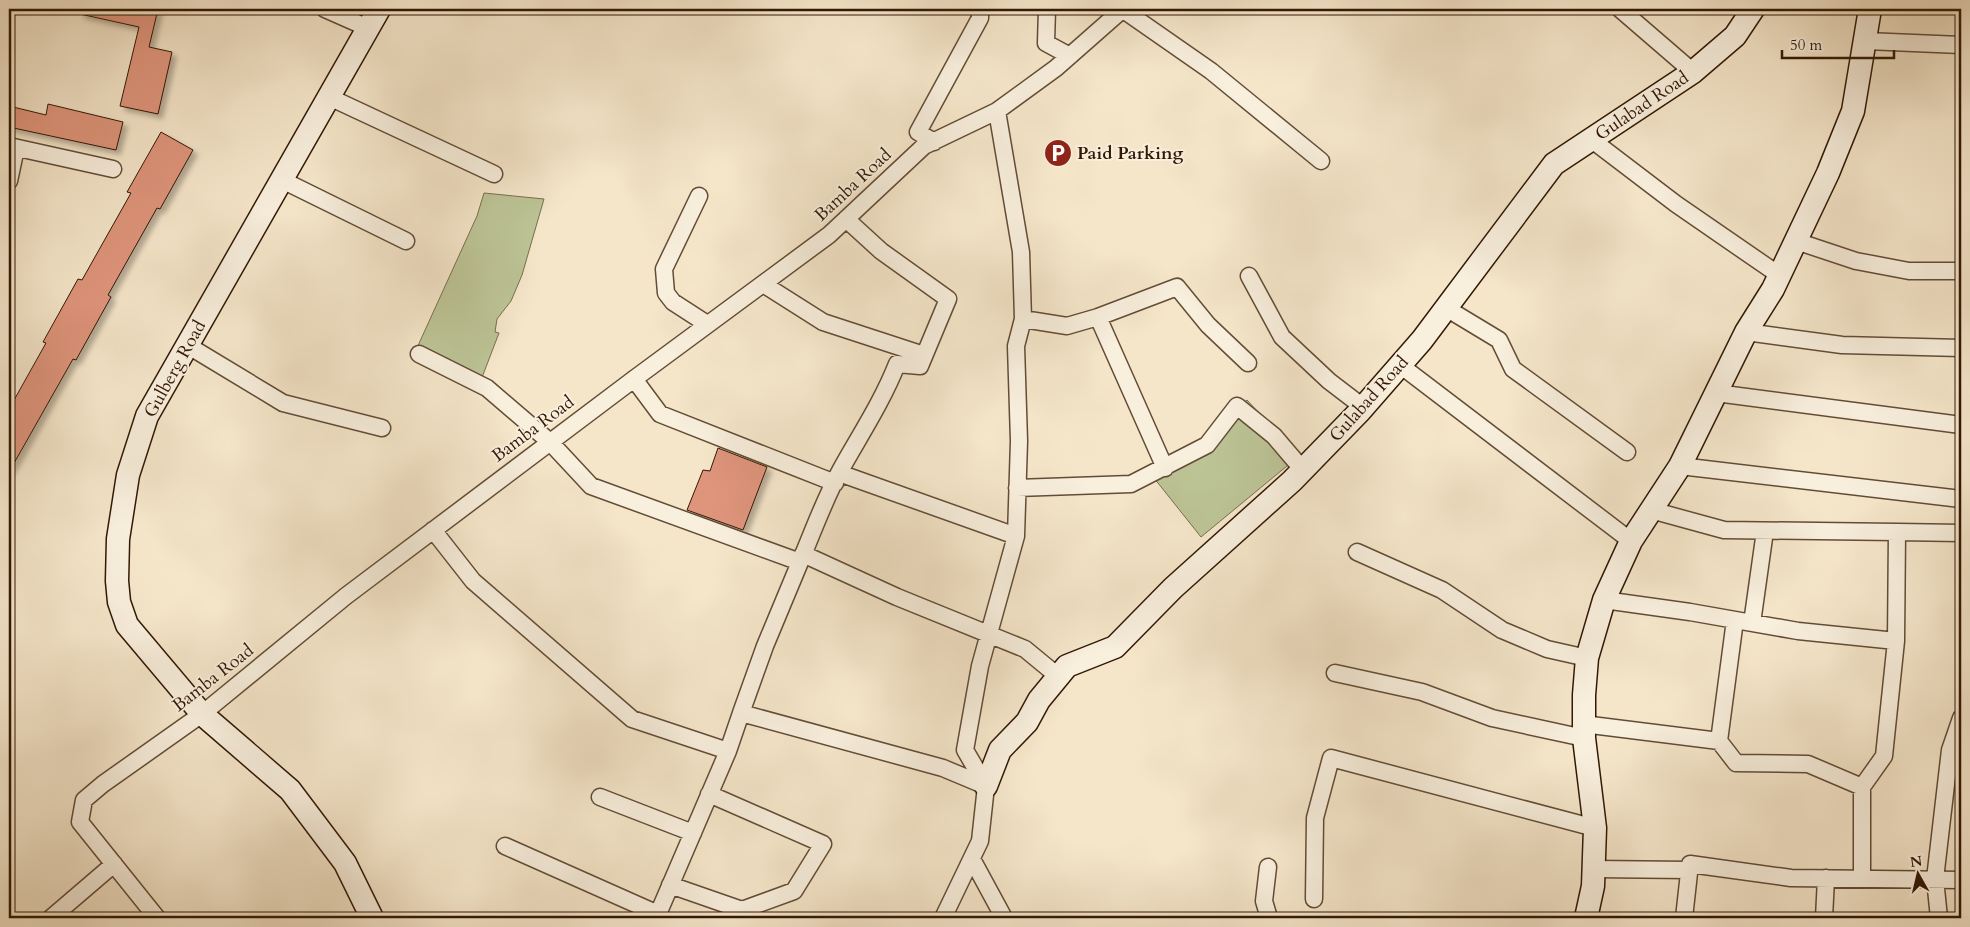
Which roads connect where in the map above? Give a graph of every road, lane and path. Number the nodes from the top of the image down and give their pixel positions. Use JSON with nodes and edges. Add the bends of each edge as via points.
{"nodes":[{"id":1,"x":379,"y":9,"type":"edge"},
{"id":2,"x":980,"y":9,"type":"edge"},
{"id":3,"x":1048,"y":9,"type":"edge"},
{"id":4,"x":1122,"y":9,"type":"edge"},
{"id":5,"x":1620,"y":9,"type":"edge"},
{"id":6,"x":1752,"y":9,"type":"edge"},
{"id":7,"x":1870,"y":9,"type":"edge"},
{"id":8,"x":332,"y":12,"type":"edge"},
{"id":9,"x":368,"y":28,"type":"junction"},
{"id":10,"x":1866,"y":41,"type":"junction"},
{"id":11,"x":1961,"y":45,"type":"edge"},
{"id":12,"x":1070,"y":56,"type":"junction"},
{"id":13,"x":1693,"y":72,"type":"junction"},
{"id":14,"x":329,"y":97,"type":"junction"},
{"id":15,"x":997,"y":111,"type":"junction"},
{"id":16,"x":1592,"y":140,"type":"junction"},
{"id":17,"x":934,"y":142,"type":"junction"},
{"id":18,"x":12,"y":147,"type":"edge"},
{"id":19,"x":1321,"y":160,"type":"dead end"},
{"id":20,"x":113,"y":169,"type":"dead end"},
{"id":21,"x":494,"y":174,"type":"dead end"},
{"id":22,"x":282,"y":180,"type":"junction"},
{"id":23,"x":9,"y":181,"type":"edge"},
{"id":24,"x":699,"y":196,"type":"dead end"},
{"id":25,"x":846,"y":219,"type":"junction"},
{"id":26,"x":406,"y":241,"type":"dead end"},
{"id":27,"x":1796,"y":241,"type":"junction"},
{"id":28,"x":1961,"y":271,"type":"edge"},
{"id":29,"x":1779,"y":275,"type":"junction"},
{"id":30,"x":1249,"y":276,"type":"dead end"},
{"id":31,"x":763,"y":284,"type":"junction"},
{"id":32,"x":1446,"y":308,"type":"junction"},
{"id":33,"x":1098,"y":317,"type":"junction"},
{"id":34,"x":1024,"y":320,"type":"junction"},
{"id":35,"x":707,"y":324,"type":"junction"},
{"id":36,"x":1746,"y":332,"type":"junction"},
{"id":37,"x":187,"y":345,"type":"junction"},
{"id":38,"x":1961,"y":348,"type":"edge"},
{"id":39,"x":419,"y":354,"type":"dead end"},
{"id":40,"x":924,"y":355,"type":"junction"},
{"id":41,"x":1248,"y":363,"type":"dead end"},
{"id":42,"x":1400,"y":365,"type":"junction"},
{"id":43,"x":634,"y":379,"type":"junction"},
{"id":44,"x":1716,"y":393,"type":"junction"},
{"id":45,"x":1363,"y":407,"type":"junction"},
{"id":46,"x":1961,"y":425,"type":"edge"},
{"id":47,"x":382,"y":428,"type":"dead end"},
{"id":48,"x":550,"y":442,"type":"junction"},
{"id":49,"x":1627,"y":452,"type":"dead end"},
{"id":50,"x":1680,"y":466,"type":"junction"},
{"id":51,"x":1165,"y":468,"type":"junction"},
{"id":52,"x":1303,"y":470,"type":"junction"},
{"id":53,"x":837,"y":478,"type":"junction"},
{"id":54,"x":1017,"y":488,"type":"junction"},
{"id":55,"x":1961,"y":499,"type":"edge"},
{"id":56,"x":1651,"y":510,"type":"junction"},
{"id":57,"x":433,"y":530,"type":"junction"},
{"id":58,"x":1765,"y":531,"type":"junction"},
{"id":59,"x":1897,"y":532,"type":"junction"},
{"id":60,"x":1961,"y":533,"type":"edge"},
{"id":61,"x":1016,"y":536,"type":"junction"},
{"id":62,"x":1631,"y":541,"type":"junction"},
{"id":63,"x":1357,"y":552,"type":"dead end"},
{"id":64,"x":802,"y":558,"type":"junction"},
{"id":65,"x":1604,"y":600,"type":"junction"},
{"id":66,"x":1735,"y":620,"type":"junction"},
{"id":67,"x":1752,"y":623,"type":"junction"},
{"id":68,"x":988,"y":634,"type":"junction"},
{"id":69,"x":1896,"y":642,"type":"junction"},
{"id":70,"x":1587,"y":658,"type":"junction"},
{"id":71,"x":1335,"y":673,"type":"dead end"},
{"id":72,"x":1058,"y":677,"type":"junction"},
{"id":73,"x":741,"y":713,"type":"junction"},
{"id":74,"x":202,"y":714,"type":"junction"},
{"id":75,"x":1961,"y":718,"type":"edge"},
{"id":76,"x":1584,"y":731,"type":"junction"},
{"id":77,"x":1719,"y":741,"type":"junction"},
{"id":78,"x":728,"y":751,"type":"junction"},
{"id":79,"x":986,"y":786,"type":"junction"},
{"id":80,"x":1862,"y":787,"type":"junction"},
{"id":81,"x":709,"y":794,"type":"junction"},
{"id":82,"x":600,"y":797,"type":"dead end"},
{"id":83,"x":1595,"y":828,"type":"junction"},
{"id":84,"x":693,"y":833,"type":"junction"},
{"id":85,"x":505,"y":846,"type":"dead end"},
{"id":86,"x":972,"y":859,"type":"junction"},
{"id":87,"x":114,"y":864,"type":"junction"},
{"id":88,"x":1268,"y":867,"type":"dead end"},
{"id":89,"x":1594,"y":869,"type":"junction"},
{"id":90,"x":1689,"y":870,"type":"junction"},
{"id":91,"x":1826,"y":878,"type":"junction"},
{"id":92,"x":1862,"y":878,"type":"junction"},
{"id":93,"x":1935,"y":878,"type":"junction"},
{"id":94,"x":1961,"y":880,"type":"edge"},
{"id":95,"x":670,"y":885,"type":"junction"},
{"id":96,"x":1314,"y":899,"type":"dead end"},
{"id":97,"x":759,"y":911,"type":"edge"},
{"id":98,"x":736,"y":913,"type":"edge"},
{"id":99,"x":51,"y":918,"type":"edge"},
{"id":100,"x":156,"y":918,"type":"edge"},
{"id":101,"x":372,"y":918,"type":"edge"},
{"id":102,"x":944,"y":918,"type":"edge"},
{"id":103,"x":1004,"y":918,"type":"edge"},
{"id":104,"x":1269,"y":918,"type":"edge"},
{"id":105,"x":1586,"y":918,"type":"edge"},
{"id":106,"x":1684,"y":918,"type":"edge"},
{"id":107,"x":1824,"y":918,"type":"edge"},
{"id":108,"x":1939,"y":918,"type":"edge"}],
"edges":[{"from":1,"to":9,"type":"street","name":"Gulberg Road"},
{"from":2,"to":17,"type":"street","via":[[980,18],[918,132]]},
{"from":3,"to":12,"type":"street","via":[[1046,43]]},
{"from":4,"to":12,"type":"street","name":"Bamba Road"},
{"from":4,"to":19,"type":"street","via":[[1211,71]]},
{"from":5,"to":13,"type":"street"},
{"from":6,"to":13,"type":"street","name":"Gulabad Road","via":[[1735,36]]},
{"from":7,"to":10,"type":"street"},
{"from":8,"to":9,"type":"street"},
{"from":9,"to":14,"type":"street","name":"Gulberg Road"},
{"from":10,"to":11,"type":"street"},
{"from":10,"to":27,"type":"street","via":[[1853,111]]},
{"from":12,"to":15,"type":"street","name":"Bamba Road"},
{"from":13,"to":16,"type":"street","name":"Gulabad Road"},
{"from":14,"to":21,"type":"street"},
{"from":14,"to":22,"type":"street","name":"Gulberg Road"},
{"from":15,"to":17,"type":"street","name":"Bamba Road"},
{"from":15,"to":34,"type":"street","via":[[1021,252]]},
{"from":16,"to":29,"type":"street","via":[[1676,204]]},
{"from":16,"to":32,"type":"street","name":"Gulabad Road","via":[[1554,164]]},
{"from":17,"to":25,"type":"street","name":"Bamba Road","via":[[924,146]]},
{"from":18,"to":20,"type":"street"},
{"from":18,"to":23,"type":"street"},
{"from":22,"to":26,"type":"street"},
{"from":22,"to":37,"type":"street","name":"Gulberg Road"},
{"from":24,"to":35,"type":"street","via":[[664,269],[666,293],[673,302]]},
{"from":25,"to":31,"type":"street","name":"Bamba Road"},
{"from":25,"to":40,"type":"street","via":[[881,251],[948,299]]},
{"from":27,"to":28,"type":"street","via":[[1856,261],[1908,271]]},
{"from":27,"to":29,"type":"street"},
{"from":29,"to":36,"type":"street"},
{"from":30,"to":45,"type":"street","via":[[1282,337],[1329,381]]},
{"from":31,"to":35,"type":"street","name":"Bamba Road"},
{"from":31,"to":40,"type":"street","via":[[823,322]]},
{"from":32,"to":42,"type":"street","name":"Gulabad Road"},
{"from":32,"to":49,"type":"street","via":[[1499,340],[1513,369]]},
{"from":33,"to":34,"type":"street","via":[[1067,326]]},
{"from":33,"to":41,"type":"street","via":[[1177,287],[1208,324]]},
{"from":33,"to":51,"type":"street"},
{"from":34,"to":54,"type":"street","via":[[1016,346]]},
{"from":35,"to":43,"type":"street","name":"Bamba Road"},
{"from":36,"to":38,"type":"street","via":[[1842,345]]},
{"from":36,"to":44,"type":"street"},
{"from":37,"to":47,"type":"street","via":[[282,403]]},
{"from":37,"to":74,"type":"street","name":"Gulberg Road","via":[[147,416],[128,475],[118,539],[117,581],[119,602],[127,624]]},
{"from":39,"to":48,"type":"street","via":[[486,388]]},
{"from":40,"to":53,"type":"street","via":[[920,366],[898,364]]},
{"from":42,"to":45,"type":"street","name":"Gulabad Road"},
{"from":42,"to":62,"type":"street"},
{"from":43,"to":48,"type":"street","name":"Bamba Road"},
{"from":43,"to":53,"type":"street","via":[[660,414]]},
{"from":44,"to":46,"type":"street"},
{"from":44,"to":50,"type":"street"},
{"from":45,"to":52,"type":"street","name":"Gulabad Road"},
{"from":48,"to":57,"type":"street","name":"Bamba Road"},
{"from":48,"to":64,"type":"street","via":[[591,486]]},
{"from":50,"to":55,"type":"street"},
{"from":50,"to":56,"type":"street"},
{"from":51,"to":52,"type":"street","via":[[1207,444],[1237,406],[1274,436]]},
{"from":51,"to":54,"type":"street","via":[[1131,484]]},
{"from":52,"to":72,"type":"street","name":"Gulabad Road","via":[[1173,588],[1115,647],[1067,666]]},
{"from":53,"to":61,"type":"street"},
{"from":53,"to":64,"type":"street"},
{"from":54,"to":61,"type":"street"},
{"from":56,"to":58,"type":"street","via":[[1724,530]]},
{"from":56,"to":62,"type":"street"},
{"from":57,"to":74,"type":"street","name":"Bamba Road","via":[[346,596]]},
{"from":57,"to":78,"type":"street","via":[[473,581],[632,719]]},
{"from":58,"to":59,"type":"street"},
{"from":58,"to":67,"type":"street"},
{"from":59,"to":60,"type":"street"},
{"from":59,"to":69,"type":"street"},
{"from":61,"to":68,"type":"street"},
{"from":62,"to":65,"type":"street"},
{"from":63,"to":70,"type":"street","via":[[1442,590],[1502,630],[1546,650]]},
{"from":64,"to":68,"type":"street"},
{"from":64,"to":73,"type":"street"},
{"from":65,"to":66,"type":"street"},
{"from":65,"to":70,"type":"street"},
{"from":66,"to":67,"type":"street"},
{"from":66,"to":77,"type":"street"},
{"from":67,"to":69,"type":"street"},
{"from":68,"to":72,"type":"street","via":[[1025,649]]},
{"from":68,"to":79,"type":"street","via":[[965,750]]},
{"from":69,"to":80,"type":"street","via":[[1884,756]]},
{"from":70,"to":76,"type":"street"},
{"from":71,"to":76,"type":"street","via":[[1422,692],[1492,718]]},
{"from":72,"to":79,"type":"street","name":"Gulabad Road","via":[[1039,700],[1027,722],[1000,750]]},
{"from":73,"to":78,"type":"street"},
{"from":73,"to":79,"type":"street","via":[[943,768]]},
{"from":74,"to":87,"type":"street","name":"Bamba Road","via":[[84,800],[80,822]]},
{"from":74,"to":101,"type":"street","name":"Gulberg Road","via":[[290,790],[345,863]]},
{"from":75,"to":93,"type":"street","via":[[1950,750]]},
{"from":76,"to":77,"type":"street"},
{"from":76,"to":83,"type":"street"},
{"from":77,"to":80,"type":"street","via":[[1736,763],[1808,764]]},
{"from":78,"to":81,"type":"street"},
{"from":79,"to":86,"type":"street","via":[[980,842]]},
{"from":80,"to":92,"type":"street"},
{"from":81,"to":84,"type":"street"},
{"from":81,"to":97,"type":"street","via":[[823,844],[794,891]]},
{"from":82,"to":84,"type":"street"},
{"from":83,"to":89,"type":"street"},
{"from":83,"to":96,"type":"street","via":[[1331,758],[1315,818]]},
{"from":84,"to":95,"type":"street"},
{"from":85,"to":95,"type":"street","via":[[658,914]]},
{"from":86,"to":102,"type":"street"},
{"from":86,"to":103,"type":"street"},
{"from":87,"to":99,"type":"street"},
{"from":87,"to":100,"type":"street","name":"Bamba Road"},
{"from":88,"to":104,"type":"street","via":[[1264,901]]},
{"from":89,"to":90,"type":"street"},
{"from":89,"to":105,"type":"street"},
{"from":90,"to":91,"type":"street","via":[[1690,864],[1791,878]]},
{"from":90,"to":106,"type":"street"},
{"from":91,"to":92,"type":"street"},
{"from":91,"to":107,"type":"street"},
{"from":92,"to":93,"type":"street"},
{"from":93,"to":94,"type":"street"},
{"from":93,"to":108,"type":"street"},
{"from":95,"to":98,"type":"street"},
{"from":97,"to":98,"type":"street"}]}
